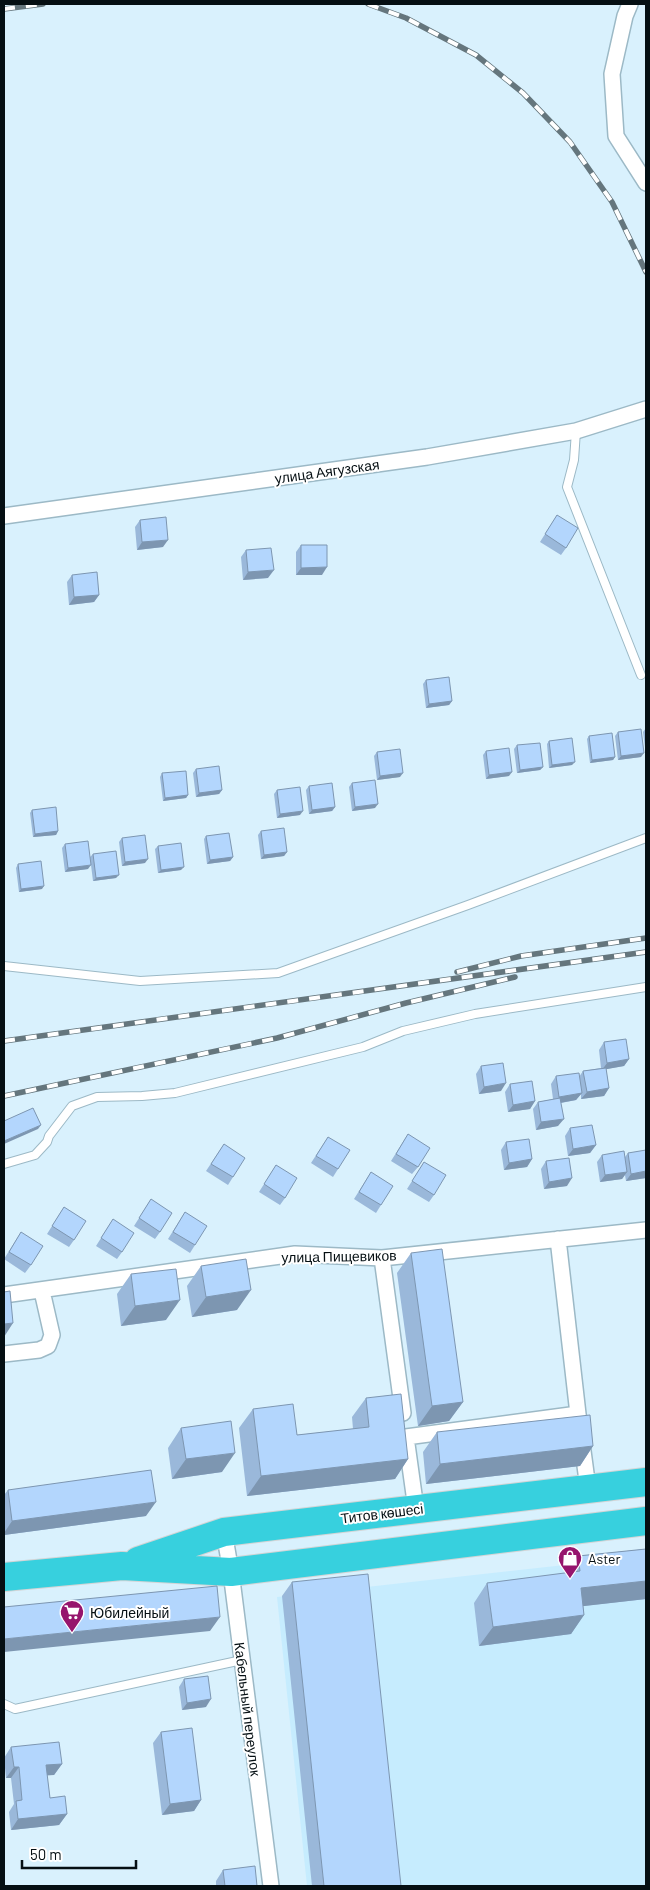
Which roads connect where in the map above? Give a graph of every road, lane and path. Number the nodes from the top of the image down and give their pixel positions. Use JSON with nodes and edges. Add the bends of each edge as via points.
{"nodes":[{"id":1,"x":630,"y":4,"type":"edge"},
{"id":2,"x":646,"y":183,"type":"edge"},
{"id":3,"x":646,"y":410,"type":"edge"},
{"id":4,"x":576,"y":431,"type":"junction"},
{"id":5,"x":4,"y":516,"type":"edge"},
{"id":6,"x":641,"y":675,"type":"dead end"},
{"id":7,"x":646,"y":838,"type":"edge"},
{"id":8,"x":4,"y":966,"type":"edge"},
{"id":9,"x":646,"y":988,"type":"edge"},
{"id":10,"x":4,"y":1164,"type":"edge"},
{"id":11,"x":646,"y":1230,"type":"edge"},
{"id":12,"x":558,"y":1239,"type":"junction"},
{"id":13,"x":382,"y":1258,"type":"junction"},
{"id":14,"x":42,"y":1291,"type":"junction"},
{"id":15,"x":4,"y":1295,"type":"edge"},
{"id":16,"x":4,"y":1354,"type":"edge"},
{"id":17,"x":578,"y":1414,"type":"junction"},
{"id":18,"x":406,"y":1437,"type":"junction"},
{"id":19,"x":646,"y":1482,"type":"edge"},
{"id":20,"x":588,"y":1488,"type":"junction"},
{"id":21,"x":416,"y":1509,"type":"junction"},
{"id":22,"x":646,"y":1521,"type":"edge"},
{"id":23,"x":224,"y":1532,"type":"junction"},
{"id":24,"x":122,"y":1566,"type":"junction"},
{"id":25,"x":231,"y":1572,"type":"junction"},
{"id":26,"x":4,"y":1577,"type":"edge"},
{"id":27,"x":242,"y":1660,"type":"junction"},
{"id":28,"x":4,"y":1704,"type":"edge"},
{"id":29,"x":272,"y":1886,"type":"edge"}],
"edges":[{"from":1,"to":2,"type":"street","via":[[612,74],[616,136]]},
{"from":3,"to":4,"type":"street","name":"улица Аягузская"},
{"from":4,"to":5,"type":"street","name":"улица Аягузская","via":[[426,457]]},
{"from":4,"to":6,"type":"lane","via":[[574,460],[567,487]]},
{"from":7,"to":8,"type":"lane","via":[[278,973],[140,981]]},
{"from":9,"to":10,"type":"lane","via":[[475,1014],[403,1031],[363,1047],[175,1093],[97,1097],[72,1106],[35,1155]]},
{"from":11,"to":12,"type":"street","name":"улица Пищевиков"},
{"from":12,"to":13,"type":"street","name":"улица Пищевиков"},
{"from":12,"to":17,"type":"street"},
{"from":13,"to":14,"type":"street","name":"улица Пищевиков","via":[[296,1254]]},
{"from":13,"to":18,"type":"street"},
{"from":14,"to":15,"type":"street","name":"улица Пищевиков"},
{"from":14,"to":16,"type":"street","via":[[52,1335],[48,1346],[40,1350]]},
{"from":17,"to":18,"type":"street"},
{"from":17,"to":20,"type":"street"},
{"from":18,"to":21,"type":"street"},
{"from":19,"to":20,"type":"highway","name":"Титов көшесі"},
{"from":20,"to":21,"type":"highway","name":"Титов көшесі"},
{"from":21,"to":23,"type":"highway","name":"Титов көшесі"},
{"from":22,"to":25,"type":"highway","name":"Титов көшесі"},
{"from":23,"to":24,"type":"highway","name":"Титов көшесі"},
{"from":23,"to":25,"type":"street","name":"Кабельный переулок"},
{"from":24,"to":25,"type":"highway","name":"Титов көшесі"},
{"from":24,"to":26,"type":"highway","name":"Титов көшесі"},
{"from":25,"to":27,"type":"street","name":"Кабельный переулок"},
{"from":27,"to":28,"type":"lane","via":[[15,1709]]},
{"from":27,"to":29,"type":"street","name":"Кабельный переулок"}]}
